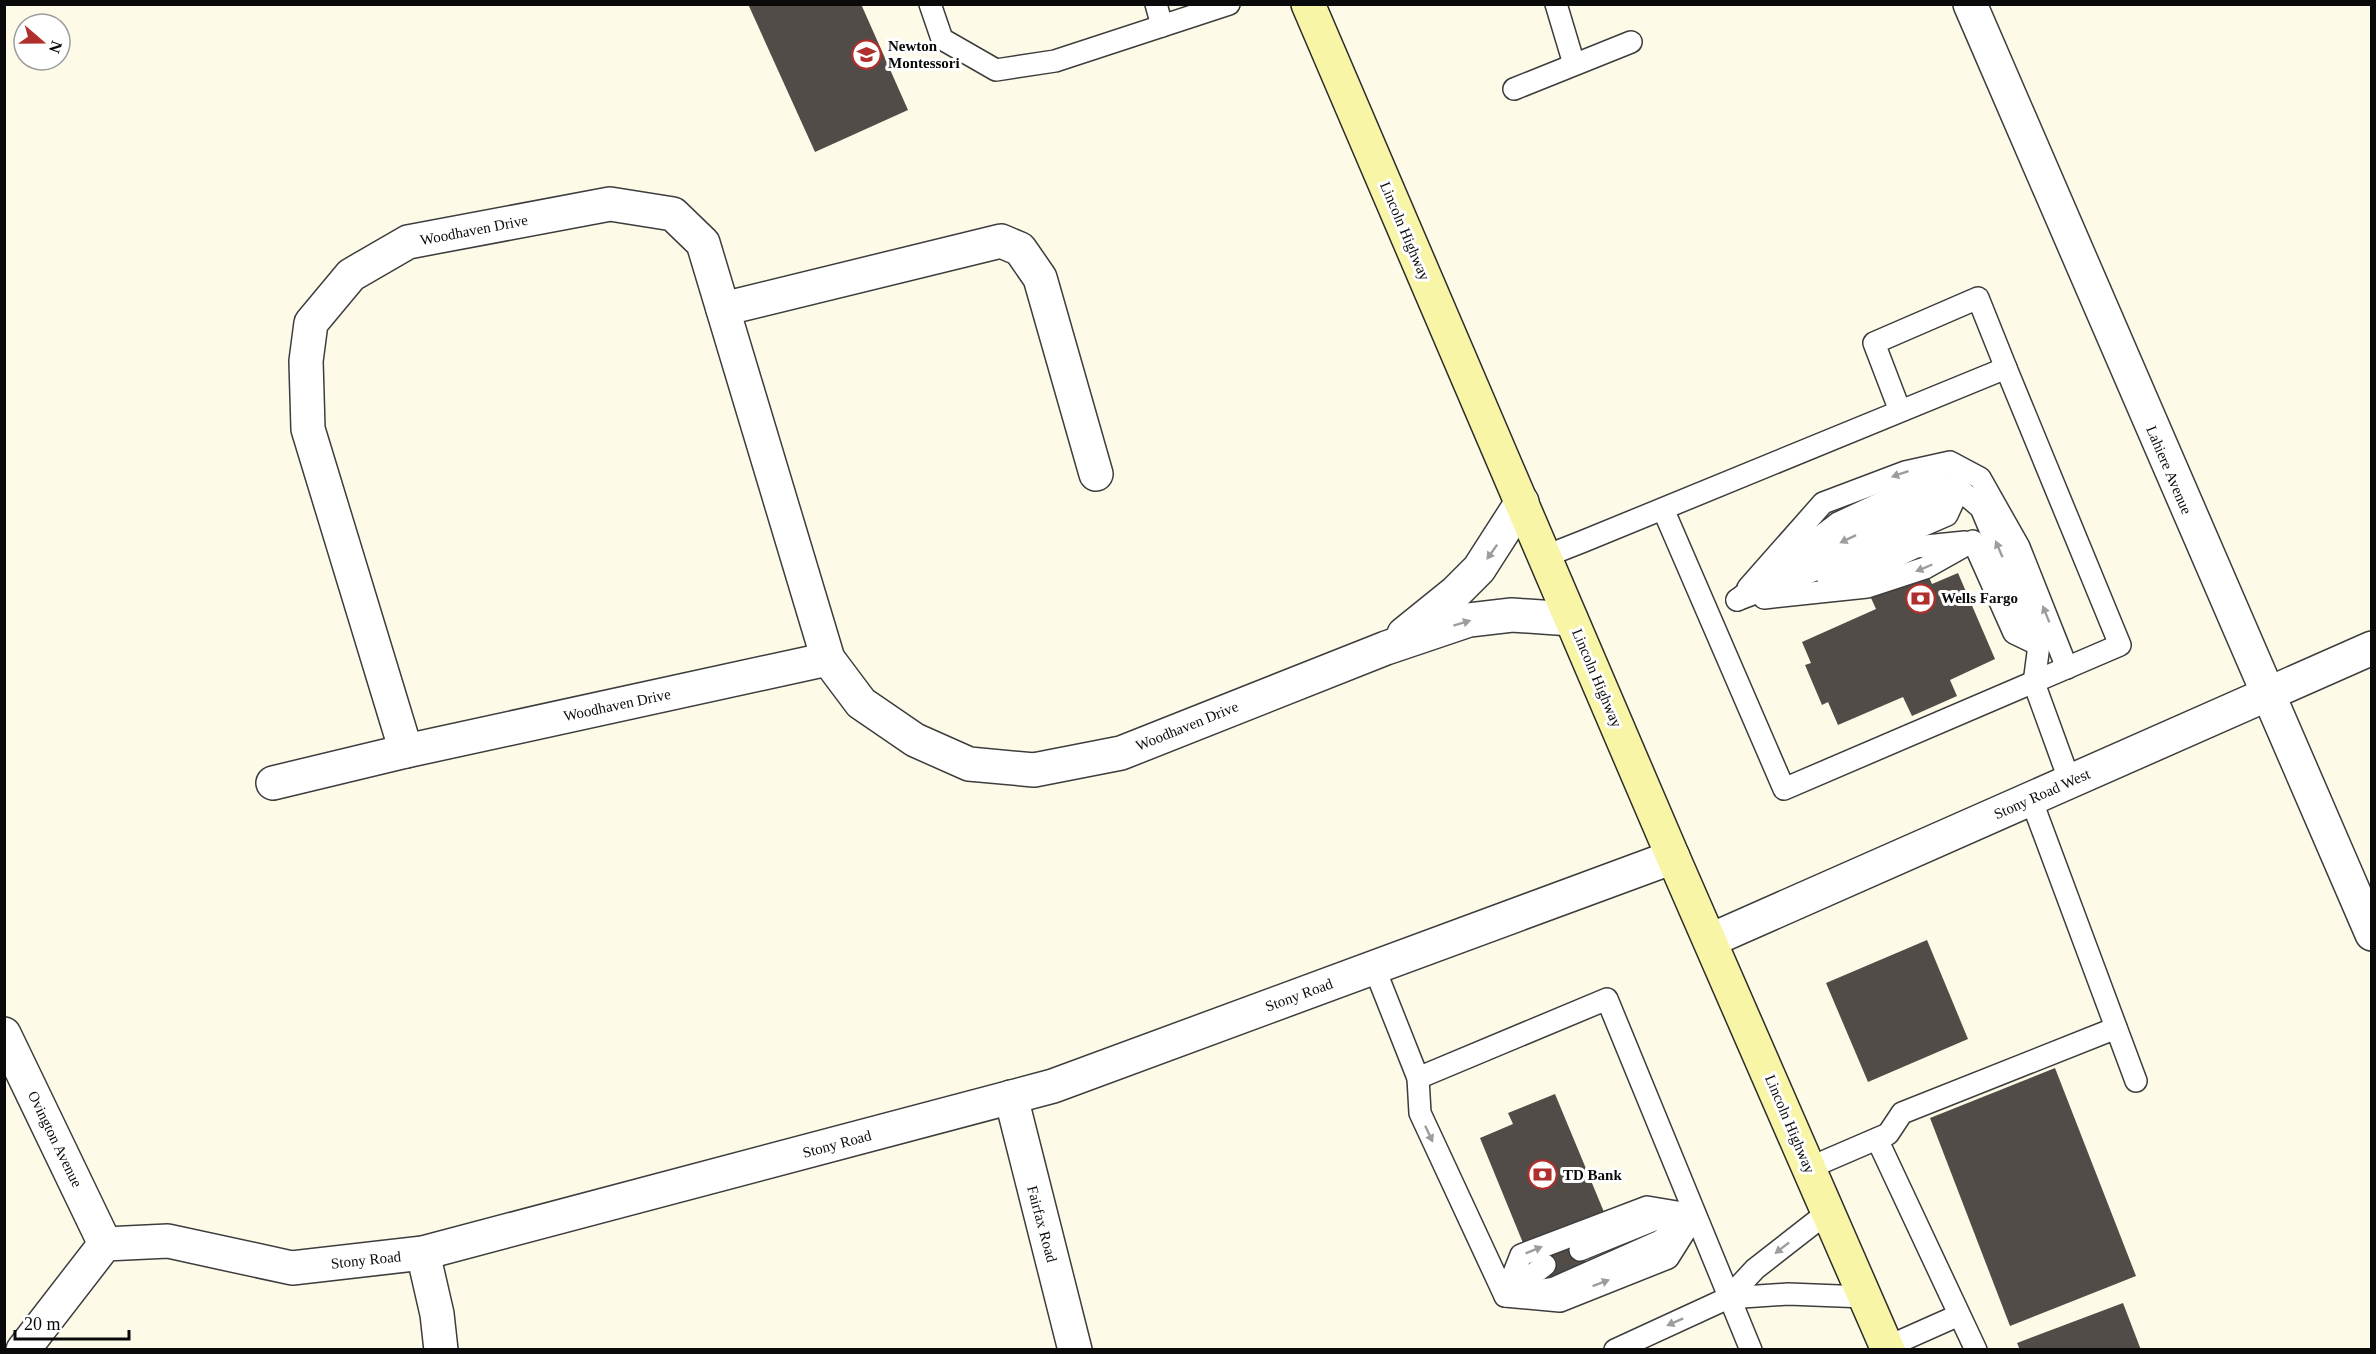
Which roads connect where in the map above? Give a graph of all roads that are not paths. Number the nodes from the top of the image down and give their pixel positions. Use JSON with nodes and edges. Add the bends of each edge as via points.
{"nodes":[{"id":1,"x":930,"y":4,"type":"edge"},
{"id":2,"x":1156,"y":4,"type":"edge"},
{"id":3,"x":1229,"y":4,"type":"edge"},
{"id":4,"x":1308,"y":4,"type":"edge"},
{"id":5,"x":1556,"y":4,"type":"edge"},
{"id":6,"x":1970,"y":4,"type":"edge"},
{"id":7,"x":1162,"y":26,"type":"junction"},
{"id":8,"x":1631,"y":42,"type":"dead end"},
{"id":9,"x":1574,"y":64,"type":"junction"},
{"id":10,"x":1514,"y":89,"type":"dead end"},
{"id":11,"x":723,"y":309,"type":"junction"},
{"id":12,"x":2006,"y":368,"type":"junction"},
{"id":13,"x":1900,"y":411,"type":"junction"},
{"id":14,"x":1096,"y":474,"type":"dead end"},
{"id":15,"x":1522,"y":502,"type":"junction"},
{"id":16,"x":1663,"y":508,"type":"junction"},
{"id":17,"x":1546,"y":556,"type":"junction"},
{"id":18,"x":1737,"y":600,"type":"junction"},
{"id":19,"x":1708,"y":614,"type":"junction"},
{"id":20,"x":1571,"y":619,"type":"junction"},
{"id":21,"x":2039,"y":645,"type":"junction"},
{"id":22,"x":1386,"y":648,"type":"junction"},
{"id":23,"x":2372,"y":648,"type":"edge"},
{"id":24,"x":828,"y":659,"type":"junction"},
{"id":25,"x":2067,"y":668,"type":"junction"},
{"id":26,"x":2034,"y":683,"type":"junction"},
{"id":27,"x":2265,"y":693,"type":"junction"},
{"id":28,"x":406,"y":751,"type":"junction"},
{"id":29,"x":2070,"y":782,"type":"junction"},
{"id":30,"x":273,"y":783,"type":"dead end"},
{"id":31,"x":2031,"y":799,"type":"junction"},
{"id":32,"x":1673,"y":857,"type":"junction"},
{"id":33,"x":2372,"y":934,"type":"edge"},
{"id":34,"x":1711,"y":940,"type":"junction"},
{"id":35,"x":1374,"y":967,"type":"junction"},
{"id":36,"x":2116,"y":1028,"type":"junction"},
{"id":37,"x":4,"y":1034,"type":"edge"},
{"id":38,"x":1418,"y":1078,"type":"junction"},
{"id":39,"x":2136,"y":1081,"type":"dead end"},
{"id":40,"x":1011,"y":1097,"type":"junction"},
{"id":41,"x":1877,"y":1139,"type":"junction"},
{"id":42,"x":1809,"y":1168,"type":"junction"},
{"id":43,"x":1828,"y":1212,"type":"junction"},
{"id":44,"x":1695,"y":1215,"type":"junction"},
{"id":45,"x":105,"y":1244,"type":"junction"},
{"id":46,"x":1580,"y":1250,"type":"dead end"},
{"id":47,"x":423,"y":1253,"type":"junction"},
{"id":48,"x":1545,"y":1265,"type":"dead end"},
{"id":49,"x":1504,"y":1296,"type":"junction"},
{"id":50,"x":1865,"y":1297,"type":"junction"},
{"id":51,"x":1728,"y":1298,"type":"junction"},
{"id":52,"x":1959,"y":1315,"type":"junction"},
{"id":53,"x":1887,"y":1348,"type":"edge"},
{"id":54,"x":22,"y":1350,"type":"edge"},
{"id":55,"x":441,"y":1350,"type":"edge"},
{"id":56,"x":1076,"y":1350,"type":"edge"},
{"id":57,"x":1615,"y":1350,"type":"edge"},
{"id":58,"x":1751,"y":1350,"type":"edge"},
{"id":59,"x":1976,"y":1350,"type":"edge"}],
"edges":[{"from":1,"to":7,"type":"lane","via":[[942,39],[996,70],[1055,61]]},
{"from":2,"to":7,"type":"lane"},
{"from":3,"to":7,"type":"lane"},
{"from":4,"to":15,"type":"main road","name":"Lincoln Highway"},
{"from":5,"to":9,"type":"lane"},
{"from":6,"to":27,"type":"street","name":"Lahiere Avenue"},
{"from":8,"to":9,"type":"lane"},
{"from":9,"to":10,"type":"lane"},
{"from":11,"to":14,"type":"street","via":[[1001,242],[1020,249],[1040,278]]},
{"from":11,"to":24,"type":"street","name":"Woodhaven Drive"},
{"from":11,"to":28,"type":"street","name":"Woodhaven Drive","via":[[703,243],[674,214],[610,204],[408,242],[351,275],[311,323],[306,361],[308,429]]},
{"from":12,"to":13,"type":"lane"},
{"from":12,"to":13,"type":"lane","via":[[1978,298],[1874,343]]},
{"from":12,"to":25,"type":"lane","via":[[2121,645]]},
{"from":13,"to":16,"type":"lane"},
{"from":15,"to":17,"type":"main road","name":"Lincoln Highway"},
{"from":15,"to":22,"type":"street","one_way":true,"via":[[1479,569]]},
{"from":16,"to":17,"type":"lane"},
{"from":16,"to":19,"type":"lane"},
{"from":17,"to":20,"type":"main road","name":"Lincoln Highway"},
{"from":18,"to":19,"type":"lane"},
{"from":21,"to":18,"type":"lane","one_way":true,"via":[[2014,633],[1972,541],[1925,568],[1867,587]]},
{"from":21,"to":18,"type":"lane","one_way":true,"via":[[1981,508],[1959,489],[1846,539]]},
{"from":25,"to":18,"type":"lane","one_way":true,"via":[[2019,547],[1980,478],[1950,462],[1905,472],[1823,503]]},
{"from":19,"to":26,"type":"lane","via":[[1784,789]]},
{"from":22,"to":20,"type":"street","name":"Woodhaven Drive","one_way":true,"via":[[1469,620],[1512,615]]},
{"from":20,"to":32,"type":"main road","name":"Lincoln Highway"},
{"from":21,"to":26,"type":"lane"},
{"from":22,"to":24,"type":"street","name":"Woodhaven Drive","via":[[1121,753],[1034,770],[969,764],[915,740],[861,703]]},
{"from":23,"to":27,"type":"street","name":"Stony Road West"},
{"from":24,"to":28,"type":"street","name":"Woodhaven Drive"},
{"from":25,"to":26,"type":"lane"},
{"from":26,"to":29,"type":"lane"},
{"from":27,"to":29,"type":"street","name":"Stony Road West"},
{"from":27,"to":33,"type":"street","name":"Lahiere Avenue"},
{"from":28,"to":30,"type":"street","name":"Woodhaven Drive"},
{"from":29,"to":31,"type":"street","name":"Stony Road West"},
{"from":31,"to":34,"type":"street","name":"Stony Road West"},
{"from":31,"to":36,"type":"lane"},
{"from":32,"to":34,"type":"main road","name":"Lincoln Highway"},
{"from":32,"to":35,"type":"street","name":"Stony Road"},
{"from":34,"to":42,"type":"main road","name":"Lincoln Highway"},
{"from":35,"to":38,"type":"lane"},
{"from":35,"to":40,"type":"street","name":"Stony Road","via":[[1053,1086]]},
{"from":36,"to":39,"type":"lane"},
{"from":36,"to":41,"type":"lane","via":[[1902,1113],[1888,1134]]},
{"from":37,"to":45,"type":"street","name":"Ovington Avenue"},
{"from":38,"to":44,"type":"lane","via":[[1607,999]]},
{"from":38,"to":49,"type":"lane","one_way":true,"via":[[1420,1113]]},
{"from":40,"to":47,"type":"street","name":"Stony Road"},
{"from":40,"to":56,"type":"street","name":"Fairfax Road"},
{"from":41,"to":42,"type":"lane"},
{"from":41,"to":52,"type":"lane"},
{"from":42,"to":43,"type":"main road","name":"Lincoln Highway"},
{"from":43,"to":50,"type":"main road","name":"Lincoln Highway"},
{"from":43,"to":51,"type":"lane","one_way":true,"via":[[1755,1269]]},
{"from":44,"to":46,"type":"lane","via":[[1654,1220]]},
{"from":49,"to":44,"type":"lane","one_way":true,"via":[[1554,1288],[1660,1241]]},
{"from":49,"to":44,"type":"lane","one_way":true,"via":[[1521,1255],[1647,1207]]},
{"from":44,"to":51,"type":"lane"},
{"from":45,"to":47,"type":"street","name":"Stony Road","via":[[168,1241],[292,1268]]},
{"from":45,"to":54,"type":"street"},
{"from":47,"to":55,"type":"street"},
{"from":48,"to":49,"type":"lane"},
{"from":50,"to":51,"type":"lane","via":[[1788,1294]]},
{"from":50,"to":53,"type":"main road","name":"Lincoln Highway"},
{"from":51,"to":57,"type":"lane","one_way":true},
{"from":51,"to":58,"type":"lane"},
{"from":52,"to":53,"type":"lane"},
{"from":52,"to":59,"type":"lane"}]}
